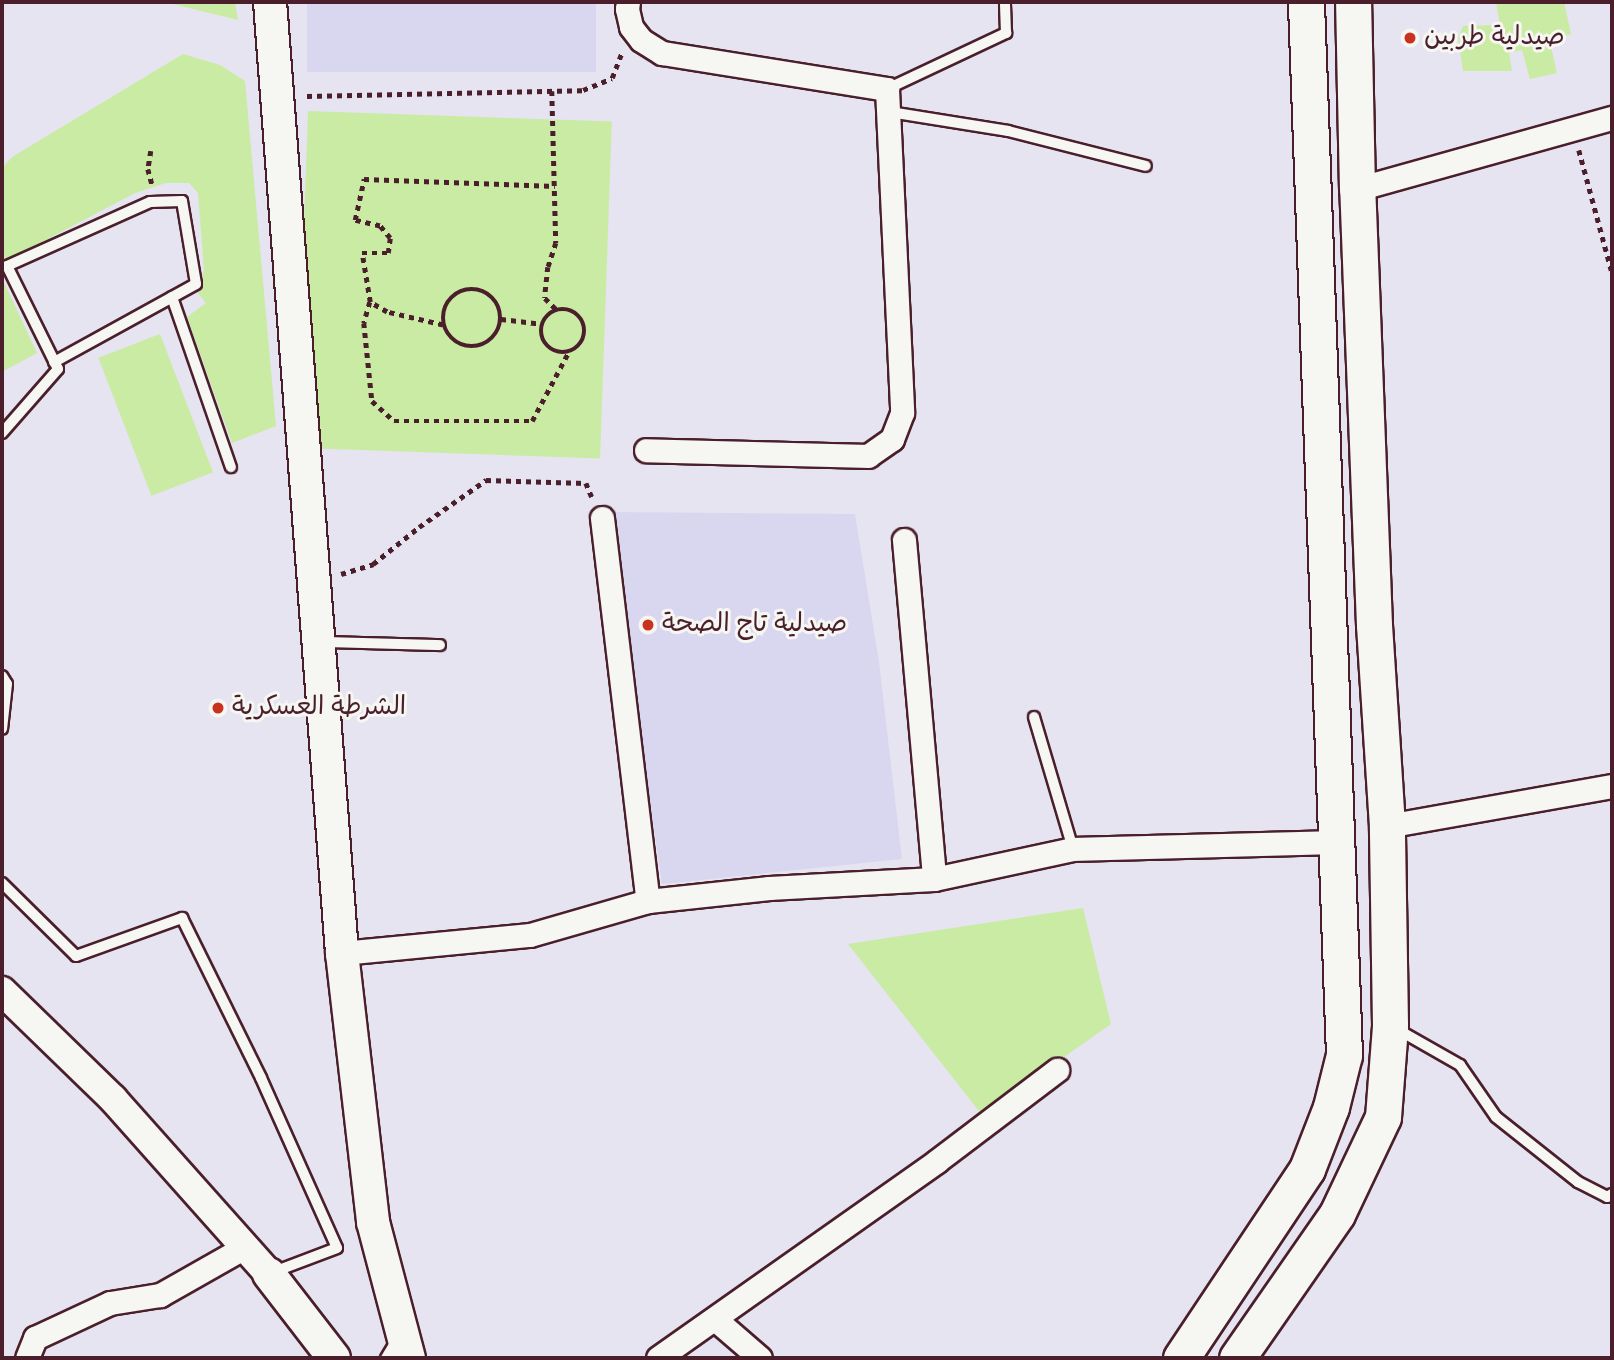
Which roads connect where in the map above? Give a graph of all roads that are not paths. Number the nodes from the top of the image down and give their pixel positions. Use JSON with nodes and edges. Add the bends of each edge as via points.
{"nodes":[{"id":1,"x":270,"y":2,"type":"edge"},
{"id":2,"x":628,"y":2,"type":"edge"},
{"id":3,"x":1005,"y":2,"type":"edge"},
{"id":4,"x":1306,"y":2,"type":"edge"},
{"id":5,"x":1353,"y":2,"type":"edge"},
{"id":6,"x":888,"y":100,"type":"junction"},
{"id":7,"x":1612,"y":118,"type":"edge"},
{"id":8,"x":1146,"y":166,"type":"dead end"},
{"id":9,"x":1357,"y":189,"type":"junction"},
{"id":10,"x":172,"y":297,"type":"junction"},
{"id":11,"x":54,"y":362,"type":"junction"},
{"id":12,"x":2,"y":433,"type":"edge"},
{"id":13,"x":646,"y":450,"type":"dead end"},
{"id":14,"x":230,"y":467,"type":"dead end"},
{"id":15,"x":603,"y":517,"type":"road end"},
{"id":16,"x":904,"y":540,"type":"dead end"},
{"id":17,"x":1374,"y":625,"type":"junction"},
{"id":18,"x":1326,"y":628,"type":"junction"},
{"id":19,"x":319,"y":642,"type":"junction"},
{"id":20,"x":440,"y":645,"type":"dead end"},
{"id":21,"x":2,"y":676,"type":"edge"},
{"id":22,"x":1034,"y":717,"type":"dead end"},
{"id":23,"x":2,"y":729,"type":"edge"},
{"id":24,"x":1612,"y":786,"type":"edge"},
{"id":25,"x":1387,"y":826,"type":"junction"},
{"id":26,"x":1335,"y":842,"type":"junction"},
{"id":27,"x":1073,"y":849,"type":"junction"},
{"id":28,"x":934,"y":879,"type":"junction"},
{"id":29,"x":2,"y":883,"type":"edge"},
{"id":30,"x":648,"y":901,"type":"junction"},
{"id":31,"x":342,"y":953,"type":"junction"},
{"id":32,"x":2,"y":991,"type":"edge"},
{"id":33,"x":1390,"y":1025,"type":"junction"},
{"id":34,"x":1057,"y":1070,"type":"dead end"},
{"id":35,"x":1612,"y":1194,"type":"edge"},
{"id":36,"x":243,"y":1248,"type":"junction"},
{"id":37,"x":269,"y":1274,"type":"junction"},
{"id":38,"x":716,"y":1320,"type":"junction"},
{"id":39,"x":398,"y":1350,"type":"edge"},
{"id":40,"x":27,"y":1358,"type":"edge"},
{"id":41,"x":334,"y":1358,"type":"edge"},
{"id":42,"x":657,"y":1358,"type":"edge"},
{"id":43,"x":760,"y":1358,"type":"edge"},
{"id":44,"x":1181,"y":1358,"type":"edge"},
{"id":45,"x":1237,"y":1358,"type":"edge"}],
"edges":[{"from":1,"to":19,"type":"main road"},
{"from":2,"to":6,"type":"street","via":[[631,27],[641,40],[662,53]]},
{"from":3,"to":6,"type":"lane","via":[[1006,33]]},
{"from":4,"to":18,"type":"main road"},
{"from":5,"to":9,"type":"main road"},
{"from":6,"to":8,"type":"lane"},
{"from":6,"to":13,"type":"street","via":[[902,413],[892,439],[867,456]]},
{"from":7,"to":9,"type":"street"},
{"from":9,"to":17,"type":"main road"},
{"from":10,"to":11,"type":"lane"},
{"from":10,"to":11,"type":"lane","via":[[196,284],[182,201],[150,202],[7,266]]},
{"from":10,"to":14,"type":"lane"},
{"from":11,"to":12,"type":"lane","via":[[58,369]]},
{"from":15,"to":30,"type":"street"},
{"from":16,"to":28,"type":"street"},
{"from":17,"to":18,"type":"main road"},
{"from":17,"to":25,"type":"main road"},
{"from":18,"to":26,"type":"main road"},
{"from":19,"to":20,"type":"lane"},
{"from":19,"to":31,"type":"main road"},
{"from":21,"to":23,"type":"lane","via":[[7,684]]},
{"from":22,"to":27,"type":"lane"},
{"from":24,"to":25,"type":"street"},
{"from":25,"to":33,"type":"main road"},
{"from":26,"to":27,"type":"street"},
{"from":26,"to":44,"type":"main road","via":[[1344,1055],[1331,1107],[1307,1169]]},
{"from":27,"to":28,"type":"street"},
{"from":28,"to":30,"type":"street","via":[[769,888]]},
{"from":29,"to":37,"type":"lane","via":[[76,956],[182,918],[337,1248]]},
{"from":30,"to":31,"type":"street","via":[[530,935]]},
{"from":31,"to":39,"type":"main road","via":[[373,1222]]},
{"from":32,"to":36,"type":"street","via":[[113,1099]]},
{"from":33,"to":35,"type":"lane","via":[[1460,1065],[1496,1117],[1578,1182],[1606,1197]]},
{"from":33,"to":45,"type":"main road","via":[[1383,1117],[1337,1214]]},
{"from":34,"to":38,"type":"street"},
{"from":36,"to":37,"type":"street"},
{"from":36,"to":40,"type":"street","via":[[160,1295],[110,1303],[36,1338]]},
{"from":37,"to":41,"type":"main road"},
{"from":38,"to":42,"type":"street"},
{"from":38,"to":43,"type":"street"}]}
